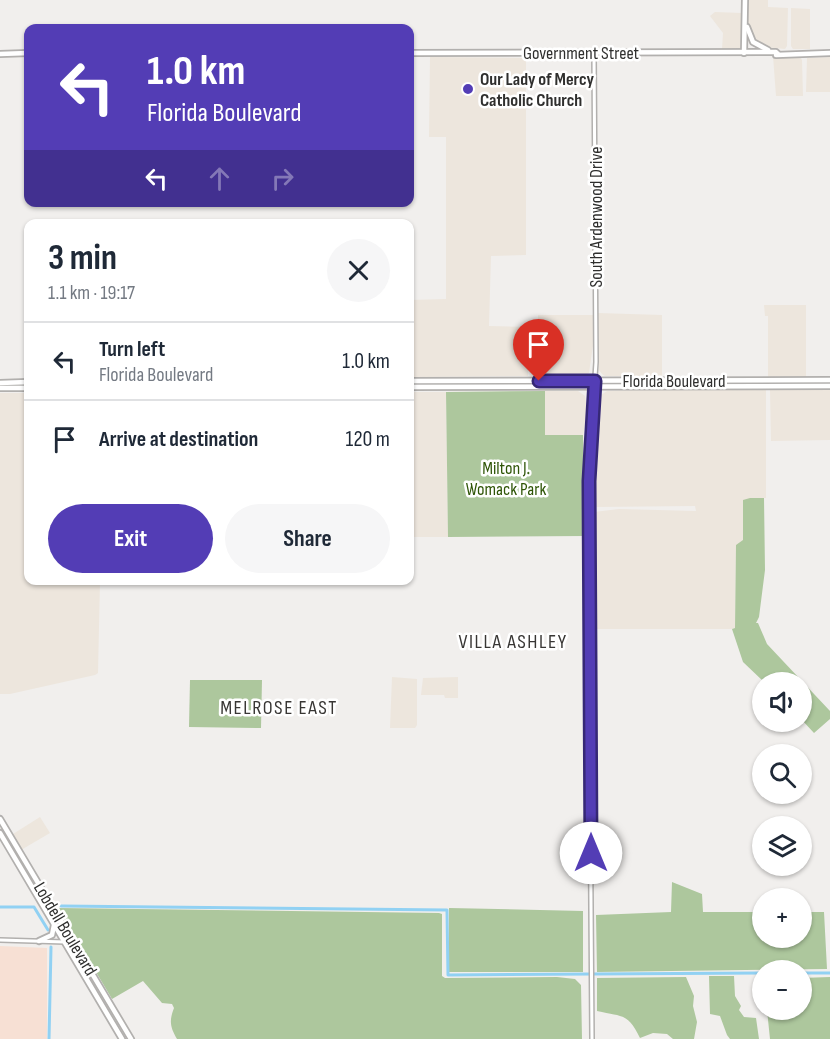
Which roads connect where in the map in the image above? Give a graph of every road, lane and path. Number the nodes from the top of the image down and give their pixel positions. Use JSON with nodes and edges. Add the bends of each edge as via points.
{"nodes":[{"id":1,"x":745,"y":0,"type":"edge"},
{"id":2,"x":745,"y":26,"type":"junction"},
{"id":3,"x":769,"y":52,"type":"junction"},
{"id":4,"x":24,"y":53,"type":"edge"},
{"id":5,"x":414,"y":53,"type":"edge"},
{"id":6,"x":594,"y":53,"type":"junction"},
{"id":7,"x":744,"y":53,"type":"junction"},
{"id":8,"x":830,"y":53,"type":"edge"},
{"id":9,"x":0,"y":54,"type":"edge"},
{"id":10,"x":753,"y":54,"type":"junction"},
{"id":11,"x":778,"y":54,"type":"junction"},
{"id":12,"x":830,"y":380,"type":"edge"},
{"id":13,"x":414,"y":381,"type":"edge"},
{"id":14,"x":0,"y":382,"type":"edge"},
{"id":15,"x":24,"y":382,"type":"edge"},
{"id":16,"x":595,"y":383,"type":"junction"},
{"id":17,"x":665,"y":383,"type":"junction"},
{"id":18,"x":452,"y":384,"type":"junction"},
{"id":19,"x":830,"y":386,"type":"edge"},
{"id":20,"x":414,"y":387,"type":"edge"},
{"id":21,"x":0,"y":388,"type":"edge"},
{"id":22,"x":24,"y":388,"type":"edge"},
{"id":23,"x":0,"y":819,"type":"edge"},
{"id":24,"x":0,"y":833,"type":"edge"},
{"id":25,"x":54,"y":925,"type":"junction"},
{"id":26,"x":71,"y":939,"type":"junction"},
{"id":27,"x":0,"y":940,"type":"edge"},
{"id":28,"x":39,"y":941,"type":"junction"},
{"id":29,"x":65,"y":942,"type":"junction"},
{"id":30,"x":88,"y":981,"type":"junction"},
{"id":31,"x":104,"y":995,"type":"junction"},
{"id":32,"x":113,"y":1008,"type":"junction"},
{"id":33,"x":106,"y":1012,"type":"junction"},
{"id":34,"x":122,"y":1039,"type":"edge"},
{"id":35,"x":131,"y":1039,"type":"edge"},
{"id":36,"x":592,"y":1039,"type":"edge"}],
"edges":[{"from":1,"to":2,"type":"main road"},
{"from":2,"to":3,"type":"main road","via":[[753,42]]},
{"from":2,"to":7,"type":"main road"},
{"from":3,"to":10,"type":"main road","name":"Government Street"},
{"from":3,"to":11,"type":"main road","name":"Government Street"},
{"from":4,"to":9,"type":"main road"},
{"from":5,"to":6,"type":"main road","name":"Government Street"},
{"from":6,"to":7,"type":"main road","name":"Government Street"},
{"from":6,"to":16,"type":"street","name":"South Ardenwood Drive"},
{"from":7,"to":10,"type":"main road","name":"Government Street"},
{"from":8,"to":11,"type":"main road","name":"Government Street"},
{"from":10,"to":11,"type":"main road","name":"Government Street"},
{"from":12,"to":17,"type":"main road","name":"Florida Boulevard"},
{"from":13,"to":18,"type":"main road","name":"Florida Boulevard"},
{"from":14,"to":15,"type":"main road"},
{"from":16,"to":17,"type":"main road","name":"Florida Boulevard"},
{"from":16,"to":18,"type":"main road","name":"Florida Boulevard"},
{"from":16,"to":36,"type":"street","name":"South Ardenwood Drive","via":[[589,473]]},
{"from":17,"to":19,"type":"main road","name":"Florida Boulevard"},
{"from":18,"to":20,"type":"main road","name":"Florida Boulevard"},
{"from":21,"to":22,"type":"main road"},
{"from":23,"to":26,"type":"main road","name":"Lobdell Boulevard"},
{"from":24,"to":25,"type":"main road","name":"Lobdell Boulevard"},
{"from":25,"to":28,"type":"main road","via":[[52,935]]},
{"from":25,"to":29,"type":"main road","name":"Lobdell Boulevard"},
{"from":26,"to":29,"type":"street"},
{"from":26,"to":31,"type":"main road","name":"Lobdell Boulevard"},
{"from":27,"to":28,"type":"street"},
{"from":28,"to":29,"type":"street"},
{"from":29,"to":30,"type":"main road","name":"Lobdell Boulevard"},
{"from":30,"to":31,"type":"main road"},
{"from":30,"to":33,"type":"main road","name":"Lobdell Boulevard"},
{"from":31,"to":32,"type":"main road","name":"Lobdell Boulevard"},
{"from":32,"to":33,"type":"main road"},
{"from":32,"to":35,"type":"main road","name":"Lobdell Boulevard"},
{"from":33,"to":34,"type":"main road","name":"Lobdell Boulevard"}]}
